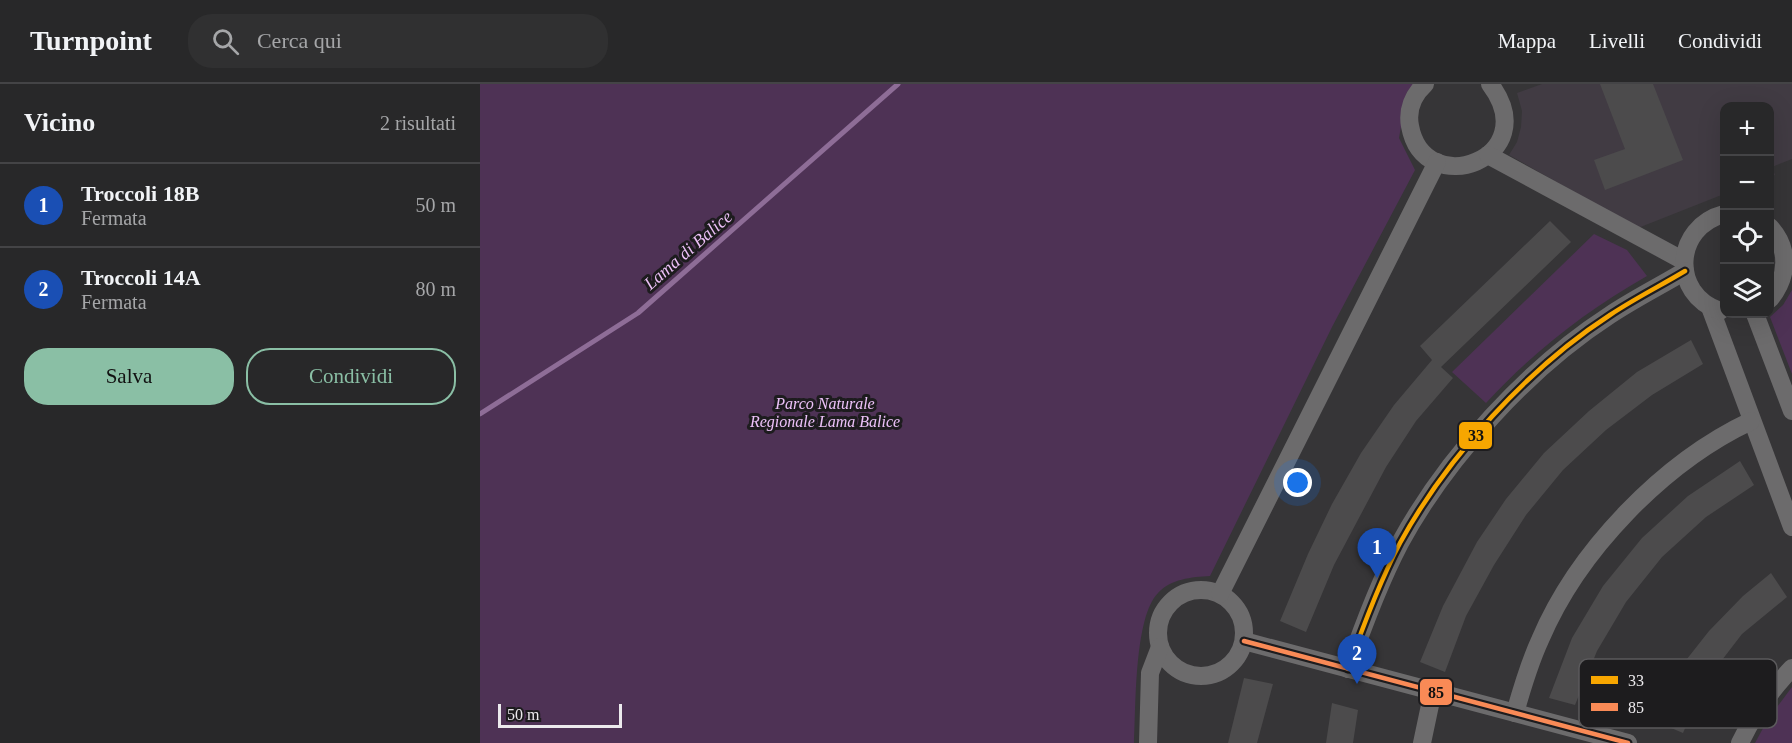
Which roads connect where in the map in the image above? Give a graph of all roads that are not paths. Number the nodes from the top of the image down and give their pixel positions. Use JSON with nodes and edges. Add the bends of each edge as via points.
{"nodes":[{"id":1,"x":1425,"y":84,"type":"edge"},
{"id":2,"x":1490,"y":84,"type":"edge"},
{"id":3,"x":1488,"y":155,"type":"junction"},
{"id":4,"x":1437,"y":162,"type":"junction"},
{"id":5,"x":1720,"y":216,"type":"edge"},
{"id":6,"x":1774,"y":231,"type":"edge"},
{"id":7,"x":1787,"y":244,"type":"edge"},
{"id":8,"x":1685,"y":266,"type":"junction"},
{"id":9,"x":1774,"y":293,"type":"edge"},
{"id":10,"x":1717,"y":309,"type":"edge"},
{"id":11,"x":1757,"y":318,"type":"edge"},
{"id":12,"x":1792,"y":411,"type":"edge"},
{"id":13,"x":1751,"y":421,"type":"junction"},
{"id":14,"x":1792,"y":527,"type":"edge"},
{"id":15,"x":1220,"y":594,"type":"junction"},
{"id":16,"x":1244,"y":641,"type":"junction"},
{"id":17,"x":1160,"y":647,"type":"junction"},
{"id":18,"x":1792,"y":668,"type":"edge"},
{"id":19,"x":1348,"y":669,"type":"junction"},
{"id":20,"x":1777,"y":684,"type":"edge"},
{"id":21,"x":1433,"y":691,"type":"junction"},
{"id":22,"x":1515,"y":713,"type":"junction"},
{"id":23,"x":1748,"y":728,"type":"edge"},
{"id":24,"x":1148,"y":743,"type":"edge"},
{"id":25,"x":1422,"y":743,"type":"edge"},
{"id":26,"x":1628,"y":743,"type":"edge"},
{"id":27,"x":1740,"y":743,"type":"edge"}],
"edges":[{"from":1,"to":4,"type":"street","via":[[1411,104],[1409,120],[1420,149]]},
{"from":2,"to":3,"type":"street","via":[[1505,112],[1504,128]]},
{"from":3,"to":4,"type":"street","via":[[1461,167]]},
{"from":3,"to":8,"type":"street"},
{"from":4,"to":15,"type":"street"},
{"from":5,"to":8,"type":"street","via":[[1708,220],[1694,234]]},
{"from":6,"to":7,"type":"street"},
{"from":7,"to":9,"type":"street","via":[[1784,274]]},
{"from":8,"to":10,"type":"street","via":[[1691,288],[1702,302]]},
{"from":8,"to":19,"type":"street","via":[[1565,348],[1532,377],[1462,453],[1400,543]]},
{"from":10,"to":13,"type":"street"},
{"from":11,"to":12,"type":"street"},
{"from":13,"to":14,"type":"street"},
{"from":13,"to":22,"type":"street","via":[[1689,457],[1635,503],[1588,558],[1540,638]]},
{"from":15,"to":16,"type":"street","via":[[1238,610]]},
{"from":15,"to":17,"type":"street","via":[[1191,591],[1172,601],[1160,619]]},
{"from":16,"to":17,"type":"street","via":[[1226,668],[1201,676],[1176,668]]},
{"from":16,"to":19,"type":"street"},
{"from":17,"to":24,"type":"street","via":[[1150,673]]},
{"from":18,"to":20,"type":"street"},
{"from":19,"to":21,"type":"street"},
{"from":21,"to":22,"type":"street"},
{"from":21,"to":25,"type":"street"},
{"from":22,"to":26,"type":"street"},
{"from":23,"to":27,"type":"street"}]}
